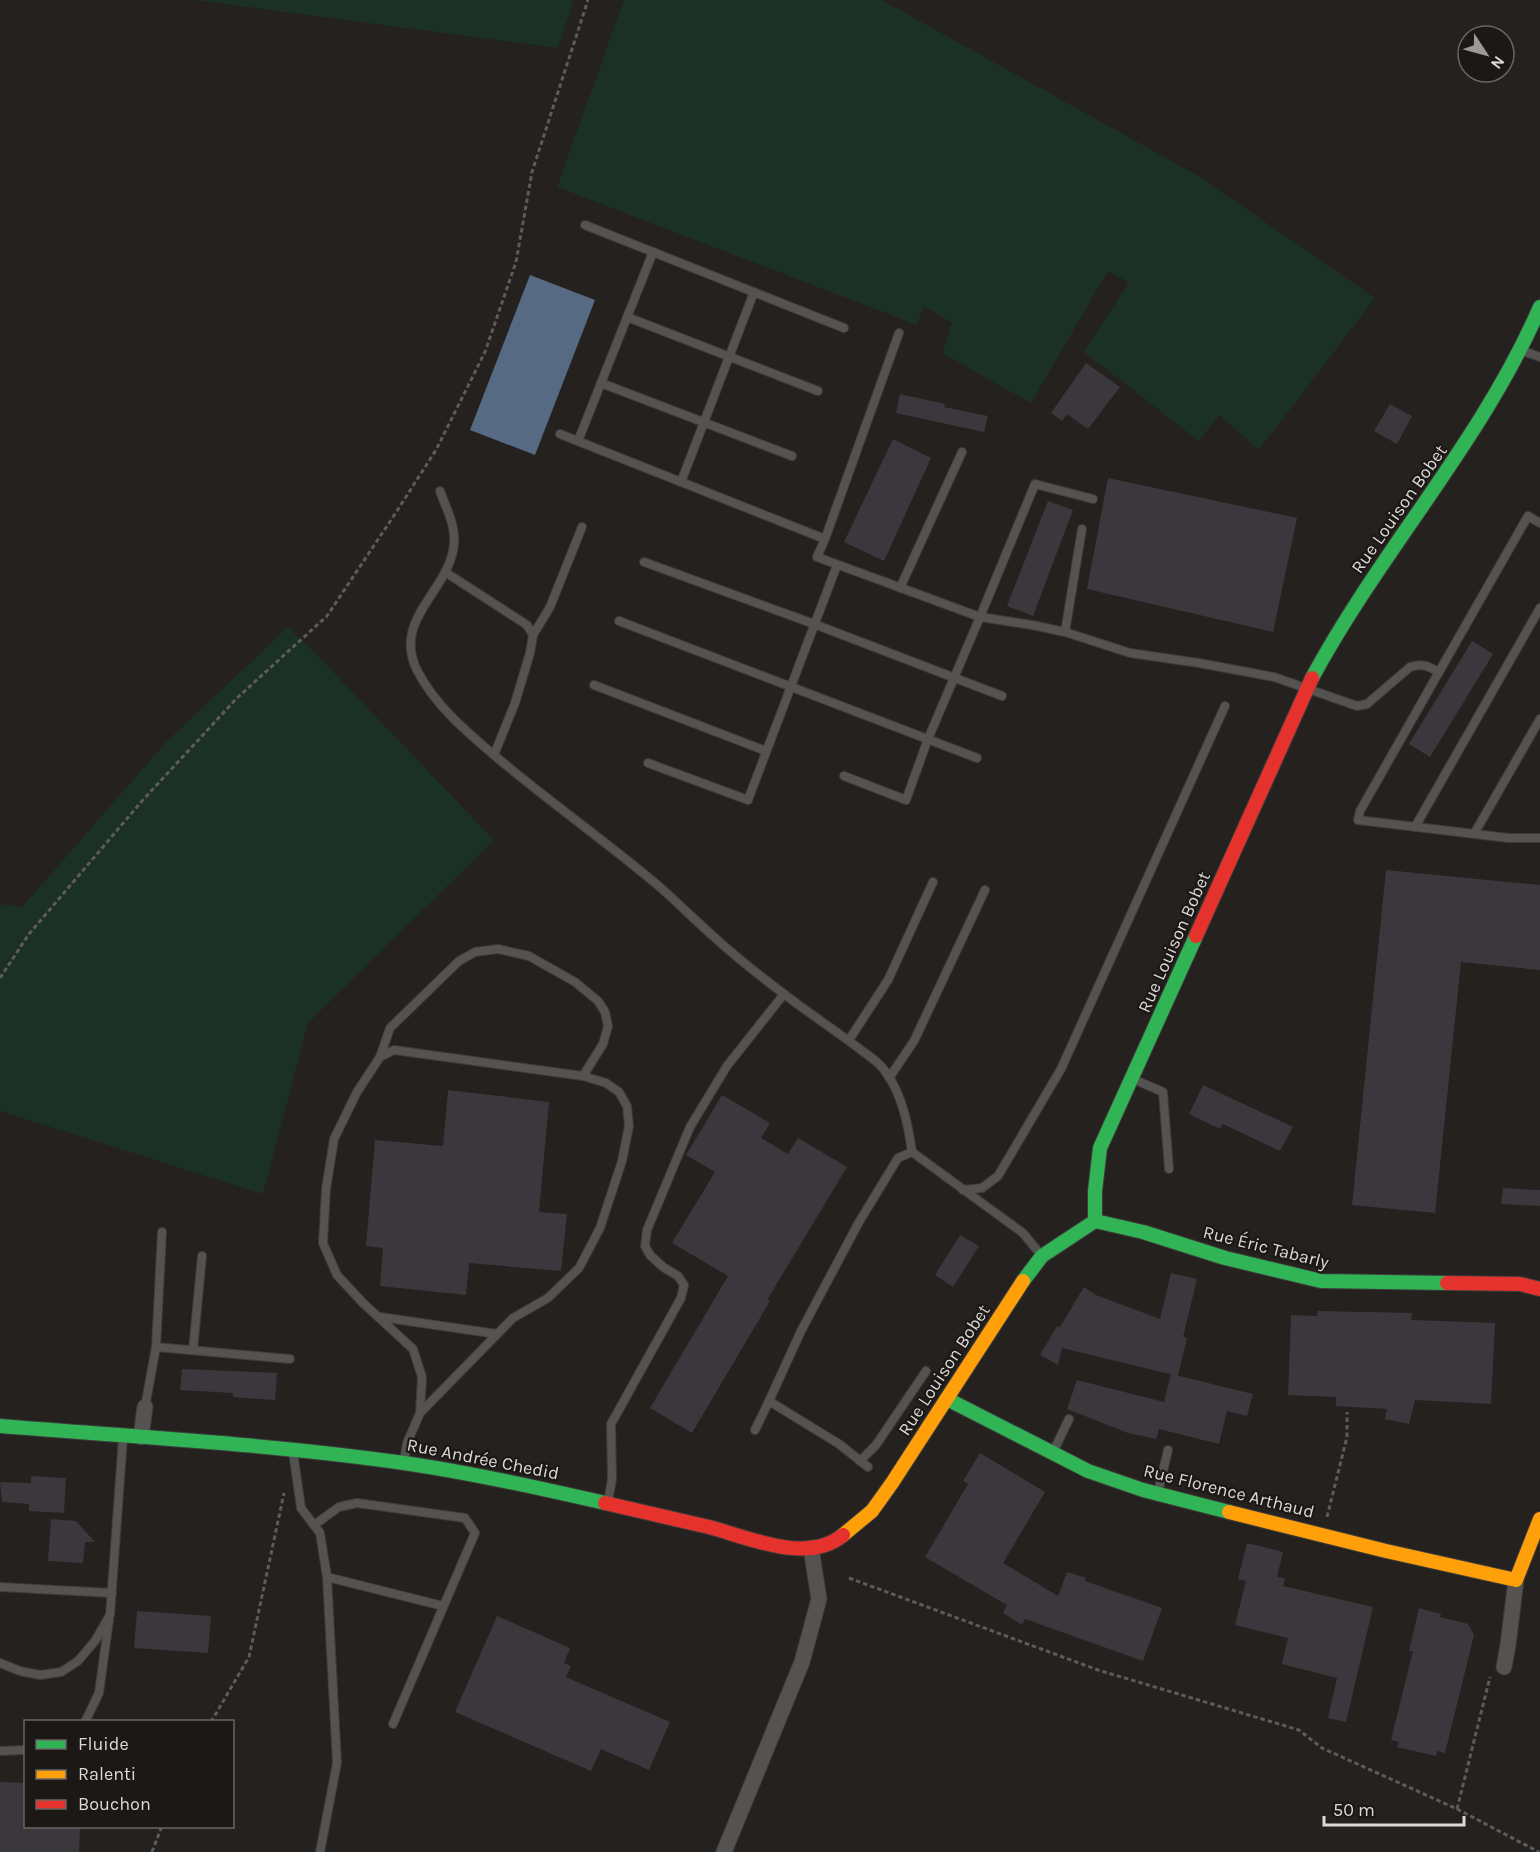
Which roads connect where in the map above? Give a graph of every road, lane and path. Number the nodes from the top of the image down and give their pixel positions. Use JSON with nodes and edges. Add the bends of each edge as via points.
{"nodes":[{"id":1,"x":588,"y":0,"type":"edge"},
{"id":2,"x":585,"y":225,"type":"dead end"},
{"id":3,"x":653,"y":252,"type":"junction"},
{"id":4,"x":754,"y":292,"type":"junction"},
{"id":5,"x":1540,"y":307,"type":"edge"},
{"id":6,"x":627,"y":317,"type":"junction"},
{"id":7,"x":844,"y":328,"type":"dead end"},
{"id":8,"x":899,"y":333,"type":"dead end"},
{"id":9,"x":1521,"y":351,"type":"junction"},
{"id":10,"x":729,"y":357,"type":"junction"},
{"id":11,"x":1540,"y":357,"type":"edge"},
{"id":12,"x":602,"y":383,"type":"junction"},
{"id":13,"x":818,"y":391,"type":"dead end"},
{"id":14,"x":704,"y":422,"type":"junction"},
{"id":15,"x":560,"y":434,"type":"dead end"},
{"id":16,"x":579,"y":441,"type":"junction"},
{"id":17,"x":962,"y":452,"type":"dead end"},
{"id":18,"x":792,"y":456,"type":"dead end"},
{"id":19,"x":681,"y":482,"type":"junction"},
{"id":20,"x":440,"y":491,"type":"dead end"},
{"id":21,"x":1093,"y":499,"type":"dead end"},
{"id":22,"x":1540,"y":523,"type":"edge"},
{"id":23,"x":582,"y":527,"type":"dead end"},
{"id":24,"x":1082,"y":528,"type":"dead end"},
{"id":25,"x":825,"y":538,"type":"junction"},
{"id":26,"x":644,"y":562,"type":"dead end"},
{"id":27,"x":837,"y":565,"type":"junction"},
{"id":28,"x":445,"y":572,"type":"junction"},
{"id":29,"x":900,"y":588,"type":"junction"},
{"id":30,"x":1540,"y":608,"type":"edge"},
{"id":31,"x":980,"y":617,"type":"junction"},
{"id":32,"x":619,"y":621,"type":"dead end"},
{"id":33,"x":814,"y":624,"type":"junction"},
{"id":34,"x":1065,"y":632,"type":"junction"},
{"id":35,"x":532,"y":635,"type":"junction"},
{"id":36,"x":1439,"y":672,"type":"junction"},
{"id":37,"x":954,"y":678,"type":"junction"},
{"id":38,"x":594,"y":685,"type":"dead end"},
{"id":39,"x":790,"y":687,"type":"junction"},
{"id":40,"x":1307,"y":688,"type":"junction"},
{"id":41,"x":1002,"y":696,"type":"dead end"},
{"id":42,"x":1225,"y":706,"type":"dead end"},
{"id":43,"x":1540,"y":719,"type":"edge"},
{"id":44,"x":928,"y":739,"type":"junction"},
{"id":45,"x":766,"y":751,"type":"junction"},
{"id":46,"x":494,"y":755,"type":"junction"},
{"id":47,"x":977,"y":758,"type":"dead end"},
{"id":48,"x":648,"y":763,"type":"dead end"},
{"id":49,"x":844,"y":776,"type":"dead end"},
{"id":50,"x":1415,"y":827,"type":"junction"},
{"id":51,"x":1474,"y":834,"type":"junction"},
{"id":52,"x":1540,"y":837,"type":"edge"},
{"id":53,"x":933,"y":882,"type":"dead end"},
{"id":54,"x":986,"y":890,"type":"dead end"},
{"id":55,"x":0,"y":978,"type":"edge"},
{"id":56,"x":784,"y":994,"type":"junction"},
{"id":57,"x":849,"y":1041,"type":"junction"},
{"id":58,"x":380,"y":1057,"type":"junction"},
{"id":59,"x":583,"y":1076,"type":"junction"},
{"id":60,"x":889,"y":1078,"type":"junction"},
{"id":61,"x":1132,"y":1079,"type":"junction"},
{"id":62,"x":912,"y":1152,"type":"junction"},
{"id":63,"x":1169,"y":1168,"type":"dead end"},
{"id":64,"x":963,"y":1190,"type":"junction"},
{"id":65,"x":1095,"y":1221,"type":"junction"},
{"id":66,"x":162,"y":1232,"type":"dead end"},
{"id":67,"x":202,"y":1256,"type":"dead end"},
{"id":68,"x":1042,"y":1256,"type":"junction"},
{"id":69,"x":1540,"y":1289,"type":"edge"},
{"id":70,"x":380,"y":1317,"type":"junction"},
{"id":71,"x":497,"y":1334,"type":"junction"},
{"id":72,"x":156,"y":1347,"type":"junction"},
{"id":73,"x":194,"y":1350,"type":"junction"},
{"id":74,"x":290,"y":1359,"type":"dead end"},
{"id":75,"x":926,"y":1371,"type":"dead end"},
{"id":76,"x":947,"y":1399,"type":"junction"},
{"id":77,"x":769,"y":1401,"type":"junction"},
{"id":78,"x":145,"y":1407,"type":"joint"},
{"id":79,"x":1347,"y":1412,"type":"dead end"},
{"id":80,"x":420,"y":1413,"type":"junction"},
{"id":81,"x":1069,"y":1419,"type":"dead end"},
{"id":82,"x":0,"y":1426,"type":"edge"},
{"id":83,"x":755,"y":1430,"type":"dead end"},
{"id":84,"x":123,"y":1435,"type":"junction"},
{"id":85,"x":141,"y":1437,"type":"junction"},
{"id":86,"x":292,"y":1450,"type":"junction"},
{"id":87,"x":1168,"y":1450,"type":"dead end"},
{"id":88,"x":1053,"y":1453,"type":"junction"},
{"id":89,"x":860,"y":1461,"type":"junction"},
{"id":90,"x":403,"y":1462,"type":"junction"},
{"id":91,"x":868,"y":1467,"type":"dead end"},
{"id":92,"x":286,"y":1482,"type":"dead end"},
{"id":93,"x":1158,"y":1494,"type":"junction"},
{"id":94,"x":608,"y":1504,"type":"junction"},
{"id":95,"x":1540,"y":1519,"type":"edge"},
{"id":96,"x":1326,"y":1520,"type":"dead end"},
{"id":97,"x":314,"y":1525,"type":"junction"},
{"id":98,"x":811,"y":1548,"type":"junction"},
{"id":99,"x":327,"y":1577,"type":"junction"},
{"id":100,"x":849,"y":1578,"type":"dead end"},
{"id":101,"x":1516,"y":1580,"type":"junction"},
{"id":102,"x":0,"y":1587,"type":"edge"},
{"id":103,"x":112,"y":1593,"type":"junction"},
{"id":104,"x":443,"y":1606,"type":"junction"},
{"id":105,"x":110,"y":1615,"type":"junction"},
{"id":106,"x":0,"y":1663,"type":"edge"},
{"id":107,"x":1504,"y":1667,"type":"joint"},
{"id":108,"x":86,"y":1720,"type":"edge"},
{"id":109,"x":212,"y":1720,"type":"edge"},
{"id":110,"x":393,"y":1724,"type":"dead end"},
{"id":111,"x":24,"y":1750,"type":"edge"},
{"id":112,"x":0,"y":1751,"type":"edge"},
{"id":113,"x":1457,"y":1809,"type":"junction"},
{"id":114,"x":162,"y":1828,"type":"edge"},
{"id":115,"x":152,"y":1852,"type":"edge"},
{"id":116,"x":320,"y":1852,"type":"edge"},
{"id":117,"x":724,"y":1852,"type":"edge"},
{"id":118,"x":1539,"y":1852,"type":"edge"}],
"edges":[{"from":1,"to":55,"type":"path","via":[[532,172],[516,262],[485,352],[436,450],[327,616],[237,698],[142,801],[29,934]]},
{"from":2,"to":3,"type":"lane"},
{"from":3,"to":4,"type":"lane"},
{"from":3,"to":6,"type":"lane"},
{"from":4,"to":7,"type":"lane"},
{"from":4,"to":10,"type":"lane"},
{"from":5,"to":9,"type":"street","name":"Rue Louison Bobet"},
{"from":6,"to":10,"type":"lane"},
{"from":6,"to":12,"type":"lane"},
{"from":8,"to":25,"type":"lane"},
{"from":9,"to":11,"type":"lane"},
{"from":9,"to":40,"type":"street","name":"Rue Louison Bobet","via":[[1474,433],[1395,544]]},
{"from":10,"to":13,"type":"lane"},
{"from":10,"to":14,"type":"lane"},
{"from":12,"to":14,"type":"lane"},
{"from":12,"to":16,"type":"lane"},
{"from":14,"to":18,"type":"lane"},
{"from":14,"to":19,"type":"lane"},
{"from":15,"to":16,"type":"lane"},
{"from":16,"to":19,"type":"lane"},
{"from":17,"to":29,"type":"lane"},
{"from":19,"to":25,"type":"lane"},
{"from":20,"to":28,"type":"lane","via":[[452,521],[454,544]]},
{"from":21,"to":31,"type":"lane","via":[[1035,484]]},
{"from":22,"to":36,"type":"lane","via":[[1528,516]]},
{"from":23,"to":35,"type":"lane","via":[[550,607]]},
{"from":24,"to":34,"type":"lane"},
{"from":25,"to":27,"type":"lane","via":[[817,557]]},
{"from":26,"to":33,"type":"lane"},
{"from":27,"to":29,"type":"lane"},
{"from":27,"to":33,"type":"lane"},
{"from":28,"to":35,"type":"lane","via":[[527,625]]},
{"from":28,"to":46,"type":"lane","via":[[411,634],[411,654],[436,698],[461,727]]},
{"from":29,"to":31,"type":"lane"},
{"from":30,"to":50,"type":"lane"},
{"from":31,"to":34,"type":"lane"},
{"from":31,"to":37,"type":"lane"},
{"from":32,"to":39,"type":"lane"},
{"from":33,"to":37,"type":"lane"},
{"from":33,"to":39,"type":"lane"},
{"from":34,"to":40,"type":"lane","via":[[1130,653],[1274,677]]},
{"from":35,"to":46,"type":"lane","via":[[515,703]]},
{"from":36,"to":40,"type":"lane","via":[[1426,665],[1410,667],[1368,704],[1357,706]]},
{"from":36,"to":50,"type":"lane","via":[[1358,820]]},
{"from":37,"to":41,"type":"lane"},
{"from":37,"to":44,"type":"lane"},
{"from":38,"to":45,"type":"lane"},
{"from":39,"to":44,"type":"lane"},
{"from":39,"to":45,"type":"lane"},
{"from":40,"to":61,"type":"street","name":"Rue Louison Bobet"},
{"from":42,"to":64,"type":"lane","via":[[1061,1069],[998,1176],[982,1188]]},
{"from":43,"to":51,"type":"lane"},
{"from":44,"to":47,"type":"lane"},
{"from":44,"to":49,"type":"lane","via":[[906,800]]},
{"from":45,"to":48,"type":"lane","via":[[748,800]]},
{"from":46,"to":56,"type":"lane","via":[[661,888]]},
{"from":50,"to":51,"type":"lane"},
{"from":51,"to":52,"type":"lane"},
{"from":53,"to":57,"type":"lane","via":[[888,980]]},
{"from":54,"to":60,"type":"lane","via":[[914,1041]]},
{"from":56,"to":57,"type":"lane"},
{"from":56,"to":94,"type":"lane","via":[[727,1066],[690,1127],[647,1230],[645,1246],[650,1256],[684,1285],[681,1298],[611,1424],[612,1479]]},
{"from":57,"to":60,"type":"lane","via":[[885,1069]]},
{"from":58,"to":59,"type":"lane","via":[[394,1050]]},
{"from":58,"to":59,"type":"lane","via":[[390,1028],[459,961],[475,952],[498,949],[529,956],[575,982],[598,1001],[608,1026],[603,1044]]},
{"from":58,"to":70,"type":"lane","via":[[334,1139],[323,1243],[337,1275]]},
{"from":59,"to":71,"type":"lane","via":[[606,1083],[619,1092],[627,1106],[622,1161],[604,1217],[579,1268],[548,1298],[513,1318]]},
{"from":60,"to":62,"type":"lane","via":[[908,1125]]},
{"from":61,"to":63,"type":"lane","via":[[1163,1092]]},
{"from":61,"to":65,"type":"street","name":"Rue Louison Bobet","via":[[1100,1148]]},
{"from":62,"to":64,"type":"lane"},
{"from":62,"to":77,"type":"lane","via":[[898,1158],[859,1222]]},
{"from":64,"to":68,"type":"lane","via":[[1023,1233]]},
{"from":65,"to":68,"type":"street","name":"Rue Louison Bobet"},
{"from":65,"to":69,"type":"street","name":"Rue Éric Tabarly","via":[[1321,1281],[1520,1284]]},
{"from":66,"to":72,"type":"lane"},
{"from":67,"to":73,"type":"lane"},
{"from":68,"to":76,"type":"street","name":"Rue Louison Bobet"},
{"from":70,"to":71,"type":"lane"},
{"from":70,"to":80,"type":"lane","via":[[413,1349],[422,1377]]},
{"from":71,"to":80,"type":"lane"},
{"from":72,"to":73,"type":"lane"},
{"from":72,"to":78,"type":"lane"},
{"from":73,"to":74,"type":"lane"},
{"from":75,"to":89,"type":"lane","via":[[876,1445]]},
{"from":76,"to":88,"type":"street","name":"Rue Florence Arthaud"},
{"from":76,"to":98,"type":"street","name":"Rue Louison Bobet","via":[[872,1511],[837,1540]]},
{"from":77,"to":83,"type":"lane"},
{"from":77,"to":89,"type":"lane"},
{"from":78,"to":85,"type":"street"},
{"from":79,"to":96,"type":"path","via":[[1347,1437]]},
{"from":80,"to":90,"type":"lane"},
{"from":81,"to":88,"type":"lane"},
{"from":82,"to":84,"type":"street","name":"Rue Andrée Chedid"},
{"from":84,"to":85,"type":"street","name":"Rue Andrée Chedid"},
{"from":84,"to":103,"type":"lane"},
{"from":85,"to":86,"type":"street","name":"Rue Andrée Chedid"},
{"from":86,"to":90,"type":"street","name":"Rue Andrée Chedid"},
{"from":86,"to":97,"type":"lane","via":[[301,1508]]},
{"from":87,"to":93,"type":"lane"},
{"from":88,"to":93,"type":"street","name":"Rue Florence Arthaud","via":[[1088,1471]]},
{"from":89,"to":91,"type":"lane"},
{"from":90,"to":94,"type":"street","name":"Rue Andrée Chedid"},
{"from":92,"to":109,"type":"path","via":[[249,1657]]},
{"from":93,"to":101,"type":"street","name":"Rue Florence Arthaud"},
{"from":94,"to":98,"type":"street","name":"Rue Andrée Chedid","via":[[767,1545]]},
{"from":95,"to":101,"type":"street"},
{"from":97,"to":99,"type":"lane","via":[[320,1533]]},
{"from":97,"to":104,"type":"lane","via":[[339,1507],[357,1503],[465,1518],[474,1533]]},
{"from":98,"to":117,"type":"street","via":[[819,1599],[802,1662]]},
{"from":99,"to":104,"type":"lane"},
{"from":99,"to":116,"type":"lane","via":[[337,1763]]},
{"from":100,"to":113,"type":"path","via":[[1098,1670],[1299,1730],[1322,1748]]},
{"from":101,"to":107,"type":"street"},
{"from":102,"to":103,"type":"lane"},
{"from":103,"to":105,"type":"lane"},
{"from":104,"to":110,"type":"lane"},
{"from":105,"to":106,"type":"lane","via":[[78,1661],[61,1672],[40,1675]]},
{"from":105,"to":108,"type":"lane","via":[[99,1693]]},
{"from":107,"to":113,"type":"path","via":[[1490,1675]]},
{"from":111,"to":112,"type":"lane"},
{"from":113,"to":118,"type":"path"},
{"from":114,"to":115,"type":"path"}]}
